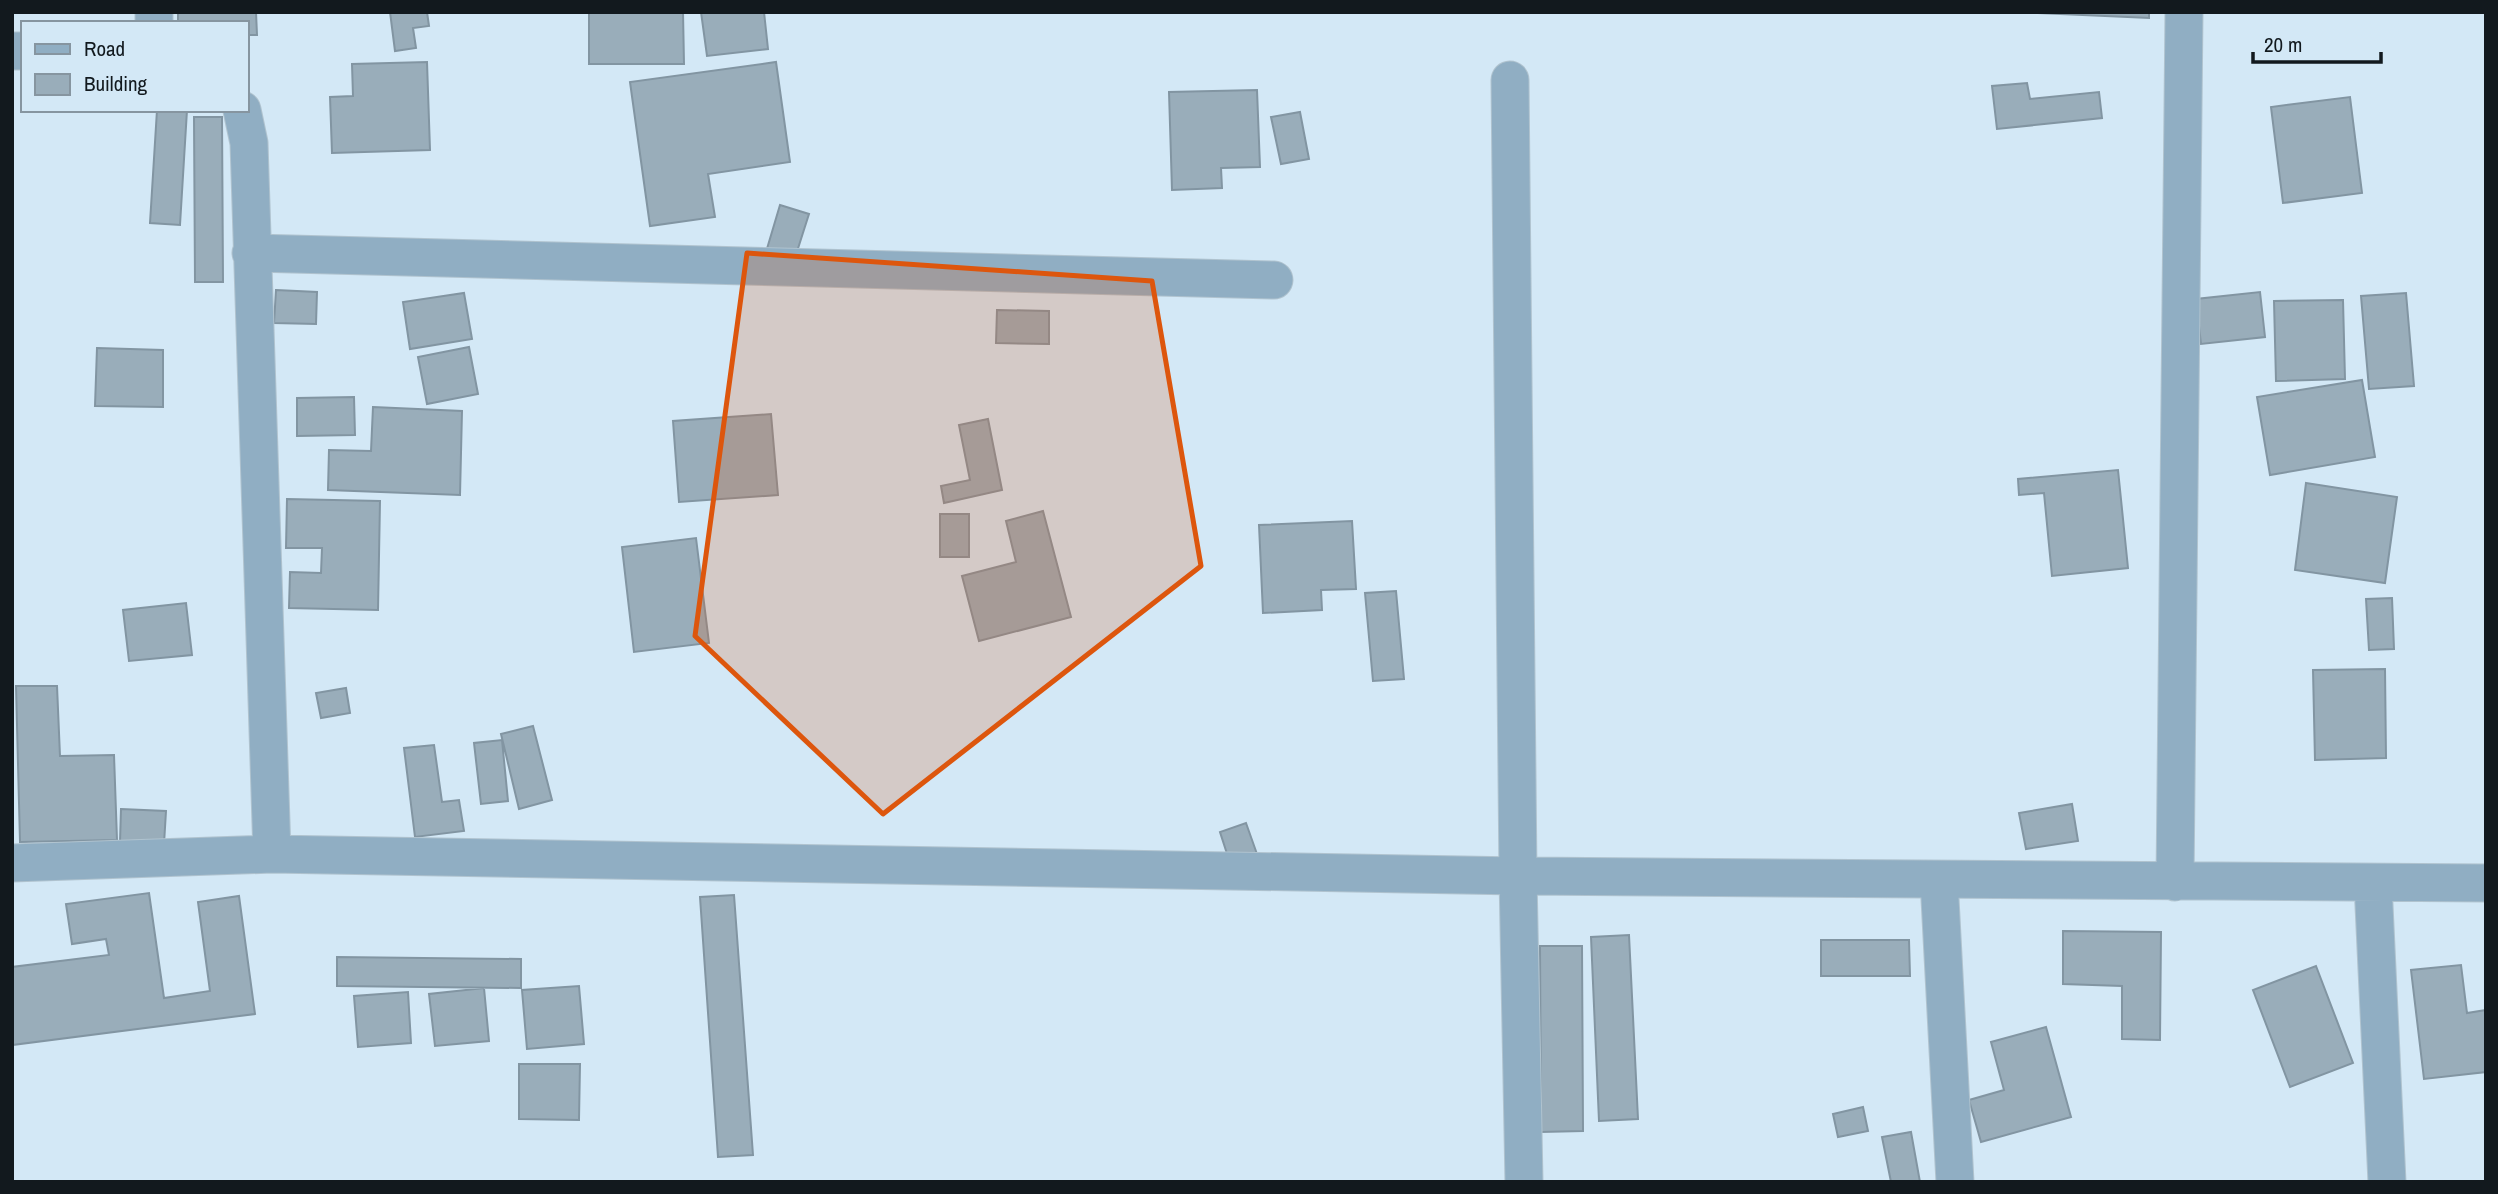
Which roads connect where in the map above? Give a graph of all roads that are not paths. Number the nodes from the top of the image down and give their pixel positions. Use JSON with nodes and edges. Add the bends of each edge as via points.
{"nodes":[{"id":1,"x":2184,"y":12,"type":"edge"},
{"id":2,"x":1510,"y":80,"type":"dead end"},
{"id":3,"x":242,"y":112,"type":"edge"},
{"id":4,"x":251,"y":253,"type":"junction"},
{"id":5,"x":1274,"y":280,"type":"dead end"},
{"id":6,"x":272,"y":854,"type":"junction"},
{"id":7,"x":12,"y":863,"type":"edge"},
{"id":8,"x":1518,"y":876,"type":"junction"},
{"id":9,"x":1939,"y":880,"type":"junction"},
{"id":10,"x":2175,"y":882,"type":"junction"},
{"id":11,"x":2486,"y":883,"type":"edge"},
{"id":12,"x":2372,"y":884,"type":"junction"},
{"id":13,"x":1524,"y":1182,"type":"edge"},
{"id":14,"x":1955,"y":1182,"type":"edge"},
{"id":15,"x":2387,"y":1182,"type":"edge"}],
"edges":[{"from":1,"to":10,"type":"street"},
{"from":2,"to":8,"type":"street"},
{"from":3,"to":4,"type":"street","via":[[249,143]]},
{"from":4,"to":5,"type":"street"},
{"from":4,"to":6,"type":"street"},
{"from":6,"to":7,"type":"street"},
{"from":6,"to":8,"type":"street"},
{"from":8,"to":9,"type":"street"},
{"from":8,"to":13,"type":"street"},
{"from":9,"to":10,"type":"street"},
{"from":9,"to":14,"type":"street"},
{"from":10,"to":12,"type":"street"},
{"from":11,"to":12,"type":"street"},
{"from":12,"to":15,"type":"street"}]}
